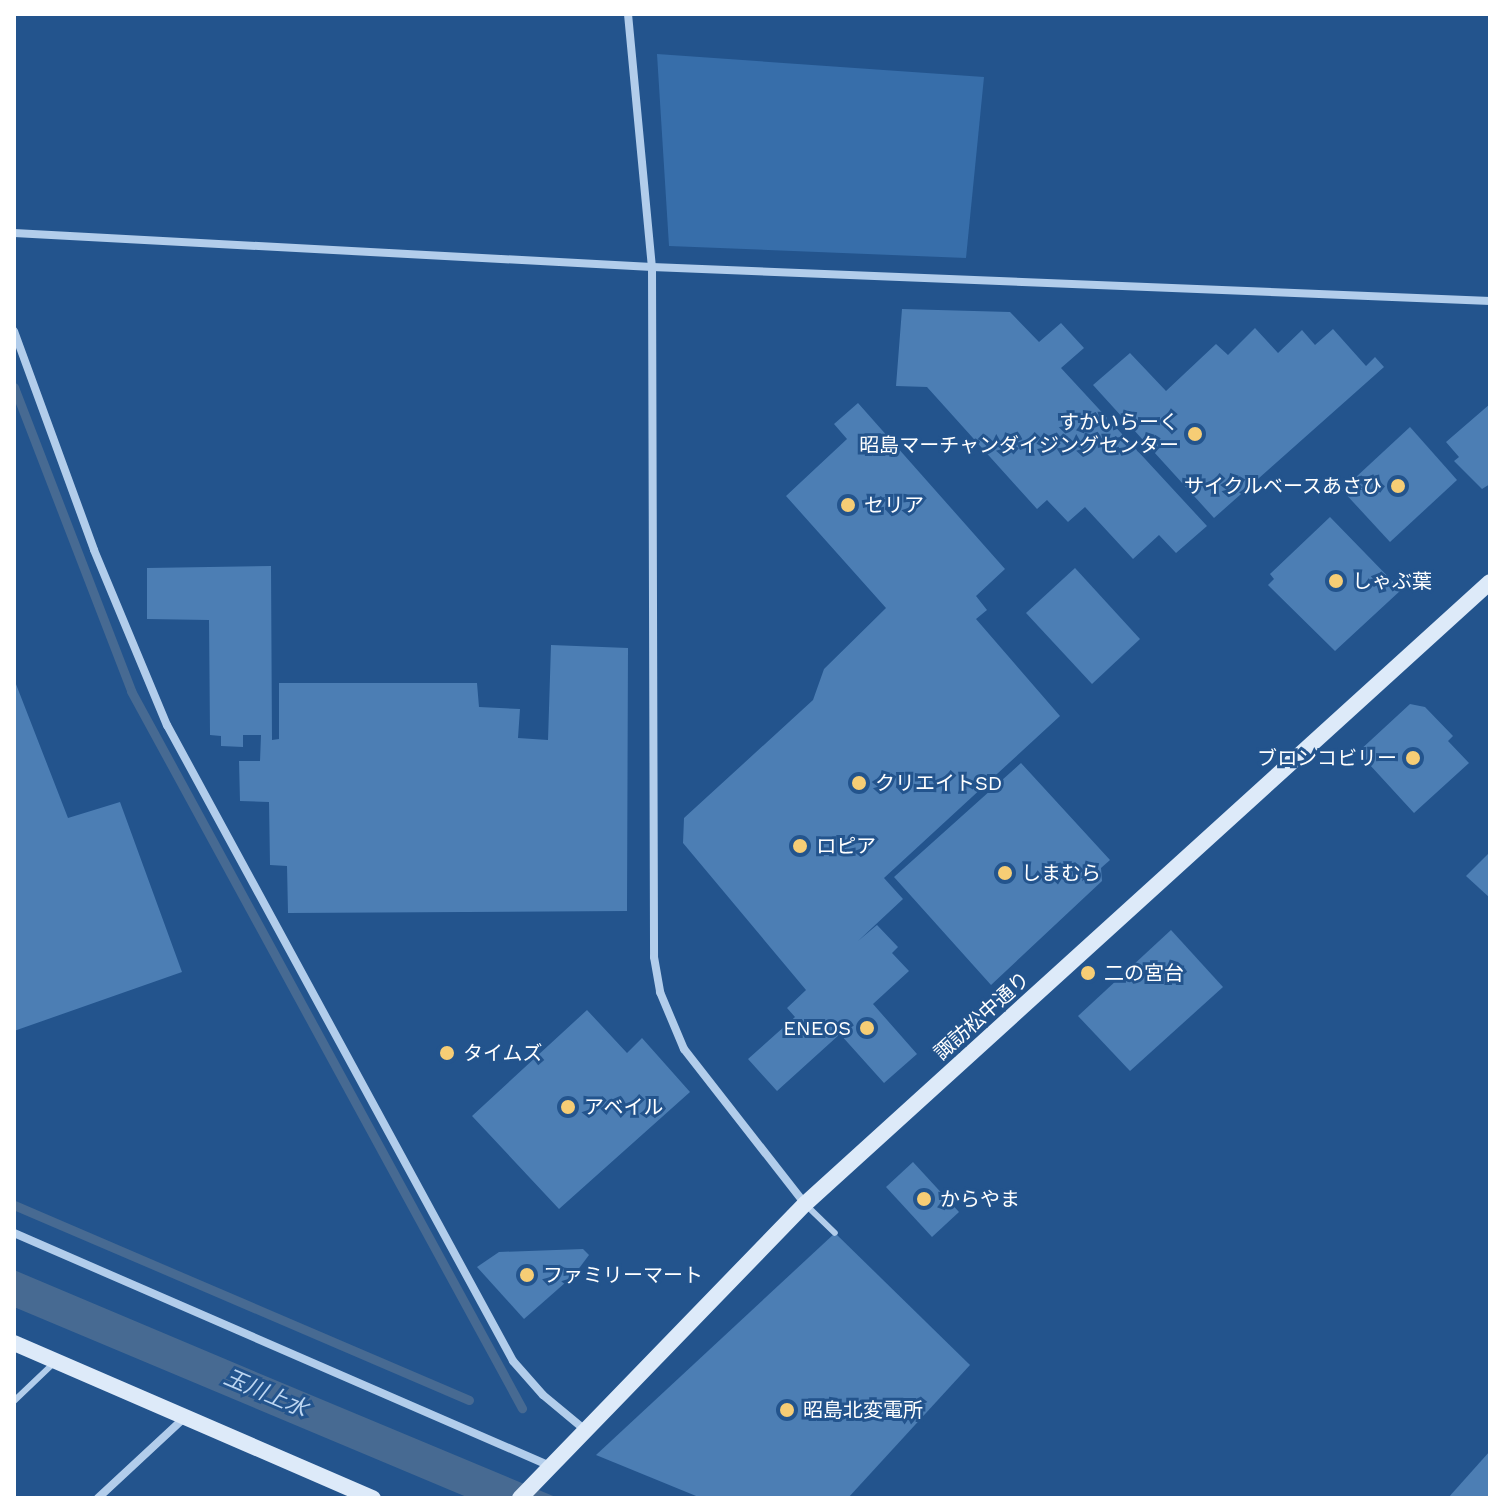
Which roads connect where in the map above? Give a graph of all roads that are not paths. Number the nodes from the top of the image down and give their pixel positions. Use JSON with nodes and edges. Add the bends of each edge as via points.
{"nodes":[{"id":1,"x":628,"y":14,"type":"edge"},
{"id":2,"x":14,"y":233,"type":"edge"},
{"id":3,"x":652,"y":267,"type":"junction"},
{"id":4,"x":1490,"y":301,"type":"edge"},
{"id":5,"x":14,"y":331,"type":"edge"},
{"id":6,"x":1490,"y":582,"type":"edge"},
{"id":7,"x":805,"y":1204,"type":"junction"},
{"id":8,"x":14,"y":1233,"type":"edge"},
{"id":9,"x":835,"y":1233,"type":"dead end"},
{"id":10,"x":14,"y":1343,"type":"edge"},
{"id":11,"x":56,"y":1361,"type":"junction"},
{"id":12,"x":14,"y":1401,"type":"edge"},
{"id":13,"x":184,"y":1418,"type":"junction"},
{"id":14,"x":584,"y":1429,"type":"junction"},
{"id":15,"x":550,"y":1466,"type":"junction"},
{"id":16,"x":350,"y":1494,"type":"edge"},
{"id":17,"x":98,"y":1498,"type":"edge"},
{"id":18,"x":373,"y":1498,"type":"edge"},
{"id":19,"x":520,"y":1498,"type":"edge"}],
"edges":[{"from":1,"to":3,"type":"street"},
{"from":2,"to":3,"type":"street"},
{"from":3,"to":4,"type":"street"},
{"from":3,"to":7,"type":"street","via":[[652,920],[660,992],[684,1049]]},
{"from":5,"to":14,"type":"street","via":[[94,550],[167,725],[513,1361]]},
{"from":6,"to":7,"type":"street","name":"諏訪松中通り"},
{"from":7,"to":9,"type":"lane"},
{"from":7,"to":14,"type":"street","name":"諏訪松中通り"},
{"from":8,"to":15,"type":"street"},
{"from":10,"to":11,"type":"street"},
{"from":11,"to":12,"type":"lane"},
{"from":11,"to":13,"type":"street"},
{"from":13,"to":16,"type":"street"},
{"from":13,"to":17,"type":"street"},
{"from":14,"to":15,"type":"street","name":"諏訪松中通り"},
{"from":15,"to":19,"type":"street","name":"諏訪松中通り"},
{"from":16,"to":18,"type":"street"}]}
